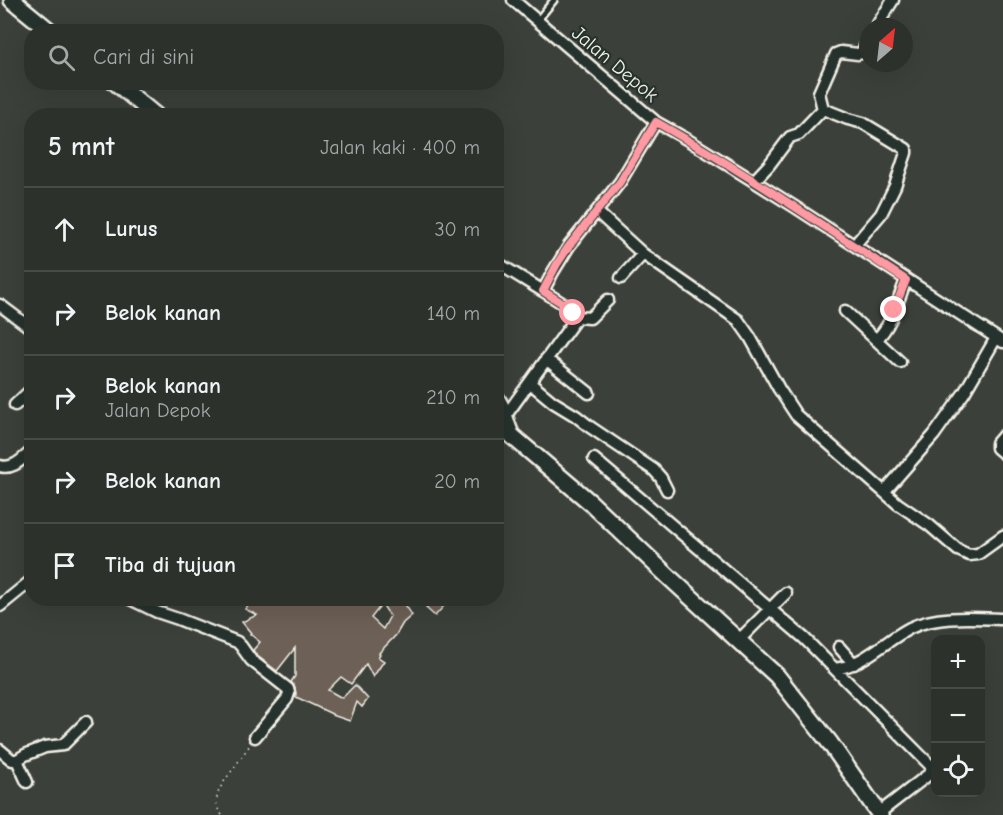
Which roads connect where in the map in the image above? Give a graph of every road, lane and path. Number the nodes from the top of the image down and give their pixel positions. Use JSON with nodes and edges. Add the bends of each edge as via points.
{"nodes":[{"id":1,"x":12,"y":0,"type":"edge"},
{"id":2,"x":513,"y":0,"type":"edge"},
{"id":3,"x":554,"y":0,"type":"edge"},
{"id":4,"x":893,"y":0,"type":"edge"},
{"id":5,"x":882,"y":18,"type":"edge"},
{"id":6,"x":537,"y":21,"type":"junction"},
{"id":7,"x":41,"y":24,"type":"edge"},
{"id":8,"x":859,"y":53,"type":"edge"},
{"id":9,"x":125,"y":90,"type":"edge"},
{"id":10,"x":146,"y":108,"type":"edge"},
{"id":11,"x":823,"y":109,"type":"junction"},
{"id":12,"x":656,"y":122,"type":"junction"},
{"id":13,"x":754,"y":181,"type":"junction"},
{"id":14,"x":597,"y":212,"type":"junction"},
{"id":15,"x":856,"y":246,"type":"junction"},
{"id":16,"x":643,"y":254,"type":"junction"},
{"id":17,"x":504,"y":267,"type":"edge"},
{"id":18,"x":621,"y":278,"type":"dead end"},
{"id":19,"x":906,"y":280,"type":"junction"},
{"id":20,"x":543,"y":291,"type":"junction"},
{"id":21,"x":608,"y":300,"type":"dead end"},
{"id":22,"x":0,"y":305,"type":"edge"},
{"id":23,"x":845,"y":311,"type":"dead end"},
{"id":24,"x":577,"y":316,"type":"junction"},
{"id":25,"x":24,"y":322,"type":"edge"},
{"id":26,"x":876,"y":340,"type":"junction"},
{"id":27,"x":999,"y":340,"type":"edge"},
{"id":28,"x":546,"y":359,"type":"junction"},
{"id":29,"x":900,"y":362,"type":"dead end"},
{"id":30,"x":530,"y":383,"type":"junction"},
{"id":31,"x":589,"y":393,"type":"dead end"},
{"id":32,"x":24,"y":397,"type":"edge"},
{"id":33,"x":15,"y":405,"type":"dead end"},
{"id":34,"x":504,"y":419,"type":"edge"},
{"id":35,"x":504,"y":428,"type":"edge"},
{"id":36,"x":1003,"y":436,"type":"edge"},
{"id":37,"x":1003,"y":453,"type":"edge"},
{"id":38,"x":24,"y":458,"type":"edge"},
{"id":39,"x":594,"y":459,"type":"dead end"},
{"id":40,"x":0,"y":466,"type":"edge"},
{"id":41,"x":667,"y":490,"type":"dead end"},
{"id":42,"x":885,"y":491,"type":"junction"},
{"id":43,"x":1002,"y":540,"type":"edge"},
{"id":44,"x":24,"y":586,"type":"edge"},
{"id":45,"x":786,"y":593,"type":"dead end"},
{"id":46,"x":0,"y":606,"type":"edge"},
{"id":47,"x":145,"y":606,"type":"edge"},
{"id":48,"x":772,"y":607,"type":"junction"},
{"id":49,"x":1003,"y":619,"type":"edge"},
{"id":50,"x":740,"y":640,"type":"junction"},
{"id":51,"x":839,"y":647,"type":"dead end"},
{"id":52,"x":851,"y":661,"type":"junction"},
{"id":53,"x":836,"y":669,"type":"junction"},
{"id":54,"x":86,"y":722,"type":"dead end"},
{"id":55,"x":255,"y":737,"type":"joint"},
{"id":56,"x":0,"y":750,"type":"edge"},
{"id":57,"x":16,"y":760,"type":"junction"},
{"id":58,"x":27,"y":782,"type":"dead end"},
{"id":59,"x":879,"y":814,"type":"edge"},
{"id":60,"x":222,"y":815,"type":"edge"}],
"edges":[{"from":1,"to":7,"type":"street"},
{"from":2,"to":6,"type":"street","name":"Jalan Depok"},
{"from":3,"to":6,"type":"lane"},
{"from":4,"to":5,"type":"street"},
{"from":6,"to":12,"type":"street","name":"Jalan Depok"},
{"from":8,"to":11,"type":"street","via":[[836,54],[819,93]]},
{"from":9,"to":10,"type":"street"},
{"from":11,"to":13,"type":"street","via":[[800,134],[790,137]]},
{"from":11,"to":15,"type":"street","via":[[863,123],[906,149],[896,186],[881,214]]},
{"from":12,"to":13,"type":"street","name":"Jalan Depok"},
{"from":12,"to":14,"type":"street"},
{"from":13,"to":15,"type":"street","name":"Jalan Depok"},
{"from":14,"to":16,"type":"street"},
{"from":14,"to":20,"type":"street","via":[[569,246]]},
{"from":15,"to":19,"type":"street","name":"Jalan Depok"},
{"from":16,"to":18,"type":"street"},
{"from":16,"to":42,"type":"street","via":[[738,320],[796,415]]},
{"from":17,"to":20,"type":"street"},
{"from":19,"to":26,"type":"street","via":[[888,324]]},
{"from":19,"to":27,"type":"street","name":"Jalan Depok"},
{"from":20,"to":24,"type":"street"},
{"from":21,"to":24,"type":"street","via":[[590,318]]},
{"from":22,"to":25,"type":"street"},
{"from":23,"to":26,"type":"street"},
{"from":24,"to":28,"type":"street"},
{"from":26,"to":29,"type":"street"},
{"from":27,"to":42,"type":"street","via":[[934,435]]},
{"from":28,"to":30,"type":"street"},
{"from":28,"to":31,"type":"street"},
{"from":30,"to":34,"type":"street"},
{"from":30,"to":41,"type":"street","via":[[654,470]]},
{"from":32,"to":33,"type":"street"},
{"from":35,"to":50,"type":"street"},
{"from":36,"to":37,"type":"street","via":[[997,448]]},
{"from":38,"to":40,"type":"street","via":[[8,468]]},
{"from":39,"to":48,"type":"street"},
{"from":42,"to":43,"type":"street","via":[[969,555],[978,555]]},
{"from":44,"to":46,"type":"street"},
{"from":45,"to":48,"type":"street"},
{"from":47,"to":55,"type":"street","via":[[237,642],[251,660],[288,689],[287,699]]},
{"from":48,"to":50,"type":"street"},
{"from":48,"to":53,"type":"street"},
{"from":49,"to":52,"type":"street","via":[[921,623]]},
{"from":50,"to":59,"type":"street","via":[[784,683]]},
{"from":51,"to":52,"type":"street"},
{"from":52,"to":53,"type":"street","via":[[847,667]]},
{"from":53,"to":59,"type":"street","via":[[931,766],[928,775]]},
{"from":54,"to":57,"type":"street","via":[[63,746],[45,747]]},
{"from":55,"to":60,"type":"path","via":[[219,789],[216,800]]},
{"from":56,"to":57,"type":"street"},
{"from":57,"to":58,"type":"street"}]}
